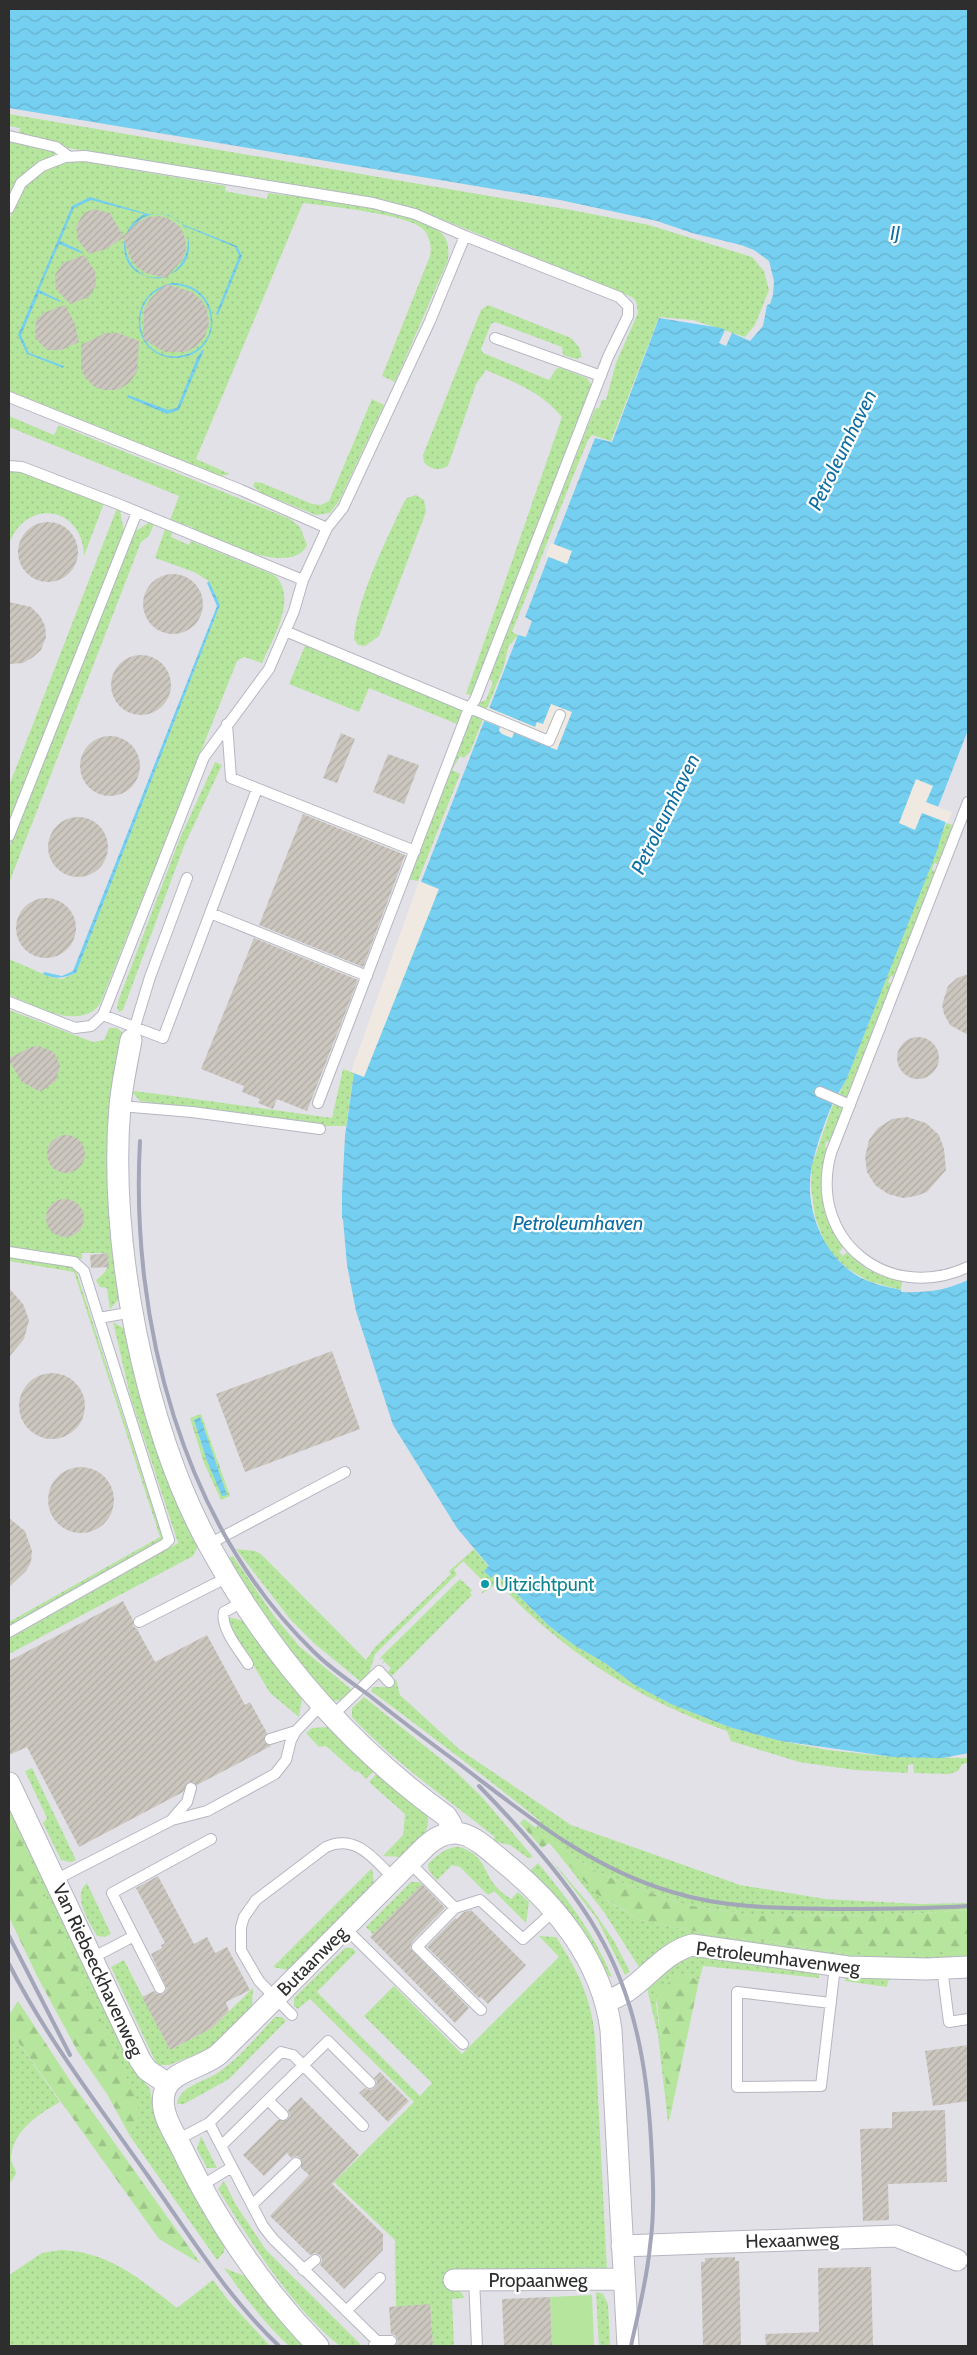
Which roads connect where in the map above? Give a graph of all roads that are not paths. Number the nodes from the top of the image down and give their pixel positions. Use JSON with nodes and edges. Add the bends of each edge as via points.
{"nodes":[{"id":1,"x":9,"y":136,"type":"edge"},
{"id":2,"x":68,"y":156,"type":"junction"},
{"id":3,"x":9,"y":208,"type":"edge"},
{"id":4,"x":465,"y":236,"type":"junction"},
{"id":5,"x":495,"y":338,"type":"dead end"},
{"id":6,"x":601,"y":376,"type":"junction"},
{"id":7,"x":9,"y":397,"type":"edge"},
{"id":8,"x":9,"y":466,"type":"edge"},
{"id":9,"x":137,"y":512,"type":"junction"},
{"id":10,"x":327,"y":528,"type":"junction"},
{"id":11,"x":303,"y":580,"type":"junction"},
{"id":12,"x":286,"y":631,"type":"junction"},
{"id":13,"x":469,"y":708,"type":"junction"},
{"id":14,"x":560,"y":715,"type":"dead end"},
{"id":15,"x":227,"y":724,"type":"junction"},
{"id":16,"x":257,"y":789,"type":"junction"},
{"id":17,"x":968,"y":802,"type":"edge"},
{"id":18,"x":9,"y":836,"type":"edge"},
{"id":19,"x":415,"y":851,"type":"junction"},
{"id":20,"x":187,"y":878,"type":"dead end"},
{"id":21,"x":210,"y":913,"type":"junction"},
{"id":22,"x":367,"y":976,"type":"junction"},
{"id":23,"x":9,"y":1002,"type":"edge"},
{"id":24,"x":103,"y":1016,"type":"junction"},
{"id":25,"x":132,"y":1034,"type":"junction"},
{"id":26,"x":820,"y":1092,"type":"dead end"},
{"id":27,"x":318,"y":1103,"type":"dead end"},
{"id":28,"x":847,"y":1104,"type":"junction"},
{"id":29,"x":120,"y":1106,"type":"junction"},
{"id":30,"x":320,"y":1129,"type":"dead end"},
{"id":31,"x":9,"y":1252,"type":"edge"},
{"id":32,"x":968,"y":1267,"type":"edge"},
{"id":33,"x":132,"y":1312,"type":"junction"},
{"id":34,"x":99,"y":1318,"type":"junction"},
{"id":35,"x":345,"y":1472,"type":"dead end"},
{"id":36,"x":208,"y":1544,"type":"junction"},
{"id":37,"x":228,"y":1576,"type":"junction"},
{"id":38,"x":243,"y":1602,"type":"junction"},
{"id":39,"x":139,"y":1622,"type":"dead end"},
{"id":40,"x":9,"y":1632,"type":"edge"},
{"id":41,"x":248,"y":1664,"type":"dead end"},
{"id":42,"x":389,"y":1682,"type":"dead end"},
{"id":43,"x":326,"y":1710,"type":"junction"},
{"id":44,"x":296,"y":1731,"type":"junction"},
{"id":45,"x":270,"y":1739,"type":"dead end"},
{"id":46,"x":9,"y":1783,"type":"edge"},
{"id":47,"x":191,"y":1788,"type":"dead end"},
{"id":48,"x":172,"y":1820,"type":"junction"},
{"id":49,"x":452,"y":1832,"type":"junction"},
{"id":50,"x":212,"y":1839,"type":"dead end"},
{"id":51,"x":410,"y":1863,"type":"junction"},
{"id":52,"x":394,"y":1879,"type":"junction"},
{"id":53,"x":55,"y":1880,"type":"junction"},
{"id":54,"x":455,"y":1908,"type":"junction"},
{"id":55,"x":555,"y":1910,"type":"junction"},
{"id":56,"x":345,"y":1928,"type":"junction"},
{"id":57,"x":134,"y":1936,"type":"junction"},
{"id":58,"x":92,"y":1958,"type":"junction"},
{"id":59,"x":836,"y":1966,"type":"junction"},
{"id":60,"x":968,"y":1967,"type":"edge"},
{"id":61,"x":942,"y":1968,"type":"junction"},
{"id":62,"x":160,"y":1988,"type":"dead end"},
{"id":63,"x":275,"y":1998,"type":"junction"},
{"id":64,"x":606,"y":2001,"type":"junction"},
{"id":65,"x":831,"y":2003,"type":"junction"},
{"id":66,"x":481,"y":2010,"type":"dead end"},
{"id":67,"x":292,"y":2015,"type":"dead end"},
{"id":68,"x":968,"y":2019,"type":"edge"},
{"id":69,"x":463,"y":2044,"type":"dead end"},
{"id":70,"x":303,"y":2065,"type":"junction"},
{"id":71,"x":370,"y":2083,"type":"dead end"},
{"id":72,"x":168,"y":2084,"type":"junction"},
{"id":73,"x":268,"y":2100,"type":"junction"},
{"id":74,"x":283,"y":2115,"type":"dead end"},
{"id":75,"x":209,"y":2123,"type":"junction"},
{"id":76,"x":363,"y":2126,"type":"dead end"},
{"id":77,"x":177,"y":2140,"type":"junction"},
{"id":78,"x":221,"y":2146,"type":"junction"},
{"id":79,"x":296,"y":2163,"type":"dead end"},
{"id":80,"x":232,"y":2167,"type":"junction"},
{"id":81,"x":201,"y":2186,"type":"junction"},
{"id":82,"x":252,"y":2205,"type":"junction"},
{"id":83,"x":622,"y":2246,"type":"junction"},
{"id":84,"x":315,"y":2260,"type":"dead end"},
{"id":85,"x":957,"y":2260,"type":"dead end"},
{"id":86,"x":303,"y":2270,"type":"junction"},
{"id":87,"x":380,"y":2278,"type":"dead end"},
{"id":88,"x":623,"y":2279,"type":"junction"},
{"id":89,"x":464,"y":2280,"type":"joint"},
{"id":90,"x":346,"y":2311,"type":"junction"},
{"id":91,"x":391,"y":2341,"type":"dead end"},
{"id":92,"x":375,"y":2344,"type":"edge"},
{"id":93,"x":318,"y":2346,"type":"edge"},
{"id":94,"x":477,"y":2346,"type":"edge"},
{"id":95,"x":628,"y":2346,"type":"edge"}],
"edges":[{"from":1,"to":2,"type":"lane","via":[[56,147]]},
{"from":2,"to":3,"type":"lane","via":[[42,166],[24,180]]},
{"from":2,"to":4,"type":"lane","via":[[104,159],[373,203],[415,214]]},
{"from":4,"to":6,"type":"lane","via":[[623,299],[628,306],[628,316]]},
{"from":4,"to":10,"type":"lane","via":[[430,321],[343,508]]},
{"from":5,"to":6,"type":"lane"},
{"from":6,"to":13,"type":"lane","via":[[475,700]]},
{"from":7,"to":10,"type":"lane"},
{"from":8,"to":9,"type":"lane","via":[[22,468]]},
{"from":9,"to":11,"type":"lane"},
{"from":9,"to":18,"type":"lane"},
{"from":10,"to":11,"type":"lane"},
{"from":11,"to":12,"type":"lane"},
{"from":12,"to":13,"type":"lane"},
{"from":12,"to":15,"type":"lane","via":[[269,669]]},
{"from":13,"to":14,"type":"lane","via":[[549,741]]},
{"from":13,"to":19,"type":"lane"},
{"from":15,"to":16,"type":"lane","via":[[231,778]]},
{"from":15,"to":24,"type":"lane","via":[[204,757]]},
{"from":16,"to":19,"type":"lane"},
{"from":16,"to":21,"type":"lane"},
{"from":17,"to":28,"type":"lane"},
{"from":19,"to":22,"type":"lane"},
{"from":20,"to":25,"type":"lane"},
{"from":21,"to":22,"type":"lane"},
{"from":21,"to":25,"type":"lane","via":[[163,1038]]},
{"from":22,"to":27,"type":"lane"},
{"from":23,"to":24,"type":"lane","via":[[75,1028],[91,1026]]},
{"from":24,"to":25,"type":"lane"},
{"from":25,"to":29,"type":"street"},
{"from":26,"to":28,"type":"lane"},
{"from":28,"to":32,"type":"lane","via":[[828,1172],[831,1207],[844,1240],[861,1259],[898,1276],[933,1278]]},
{"from":29,"to":30,"type":"lane"},
{"from":29,"to":33,"type":"street","via":[[121,1212]]},
{"from":31,"to":34,"type":"lane","via":[[80,1265]]},
{"from":33,"to":34,"type":"lane"},
{"from":33,"to":36,"type":"street","via":[[166,1445]]},
{"from":34,"to":40,"type":"lane","via":[[169,1540]]},
{"from":35,"to":36,"type":"lane"},
{"from":36,"to":37,"type":"street"},
{"from":37,"to":38,"type":"street"},
{"from":37,"to":39,"type":"lane"},
{"from":38,"to":41,"type":"lane","via":[[224,1612],[223,1617]]},
{"from":38,"to":43,"type":"street","via":[[281,1657]]},
{"from":42,"to":43,"type":"lane","via":[[379,1672]]},
{"from":43,"to":44,"type":"lane"},
{"from":43,"to":49,"type":"street","via":[[382,1765],[446,1816]]},
{"from":44,"to":45,"type":"lane"},
{"from":44,"to":48,"type":"lane","via":[[286,1760],[276,1774],[207,1811]]},
{"from":46,"to":53,"type":"street","name":"Van Riebeeckhavenweg"},
{"from":47,"to":48,"type":"lane","via":[[186,1802]]},
{"from":48,"to":53,"type":"lane"},
{"from":49,"to":51,"type":"street","name":"Butaanweg","via":[[438,1836]]},
{"from":49,"to":55,"type":"street","via":[[478,1841],[522,1877]]},
{"from":50,"to":57,"type":"lane","via":[[112,1893]]},
{"from":51,"to":52,"type":"street","name":"Butaanweg"},
{"from":51,"to":54,"type":"lane"},
{"from":52,"to":56,"type":"street","name":"Butaanweg"},
{"from":52,"to":63,"type":"lane","via":[[364,1849],[341,1842],[326,1847],[256,1900],[240,1927],[241,1950],[259,1982]]},
{"from":53,"to":58,"type":"street","name":"Van Riebeeckhavenweg"},
{"from":54,"to":55,"type":"lane","via":[[480,1900],[523,1940]]},
{"from":54,"to":66,"type":"lane","via":[[417,1947]]},
{"from":55,"to":64,"type":"street","via":[[580,1948]]},
{"from":56,"to":63,"type":"street","name":"Butaanweg"},
{"from":56,"to":69,"type":"lane"},
{"from":57,"to":58,"type":"lane"},
{"from":57,"to":62,"type":"lane"},
{"from":58,"to":72,"type":"street","name":"Van Riebeeckhavenweg","via":[[140,2060],[147,2070]]},
{"from":59,"to":61,"type":"street","name":"Petroleumhavenweg"},
{"from":59,"to":64,"type":"street","name":"Petroleumhavenweg","via":[[692,1945],[674,1952],[615,1999]]},
{"from":59,"to":65,"type":"lane"},
{"from":60,"to":61,"type":"street","name":"Petroleumhavenweg"},
{"from":61,"to":68,"type":"lane","via":[[949,2022]]},
{"from":63,"to":67,"type":"lane"},
{"from":63,"to":72,"type":"street","name":"Butaanweg","via":[[218,2056]]},
{"from":64,"to":83,"type":"street","via":[[611,2030]]},
{"from":65,"to":65,"type":"lane","via":[[821,2086],[738,2087],[736,1992]]},
{"from":70,"to":71,"type":"lane","via":[[328,2041]]},
{"from":70,"to":73,"type":"lane"},
{"from":70,"to":75,"type":"lane","via":[[290,2052],[276,2054]]},
{"from":70,"to":76,"type":"lane"},
{"from":72,"to":77,"type":"street","via":[[164,2107]]},
{"from":73,"to":74,"type":"lane"},
{"from":73,"to":78,"type":"lane"},
{"from":75,"to":77,"type":"lane"},
{"from":75,"to":78,"type":"lane"},
{"from":77,"to":81,"type":"street"},
{"from":78,"to":80,"type":"lane"},
{"from":79,"to":82,"type":"lane"},
{"from":80,"to":81,"type":"lane"},
{"from":80,"to":82,"type":"lane"},
{"from":81,"to":93,"type":"street","via":[[257,2274]]},
{"from":82,"to":86,"type":"lane","via":[[272,2239]]},
{"from":83,"to":85,"type":"street","name":"Hexaanweg","via":[[896,2236]]},
{"from":83,"to":88,"type":"street"},
{"from":84,"to":86,"type":"lane"},
{"from":86,"to":90,"type":"lane"},
{"from":87,"to":90,"type":"lane"},
{"from":88,"to":89,"type":"street","name":"Propaanweg"},
{"from":88,"to":95,"type":"street"},
{"from":89,"to":94,"type":"lane"},
{"from":90,"to":92,"type":"lane"},
{"from":91,"to":92,"type":"lane"}]}
